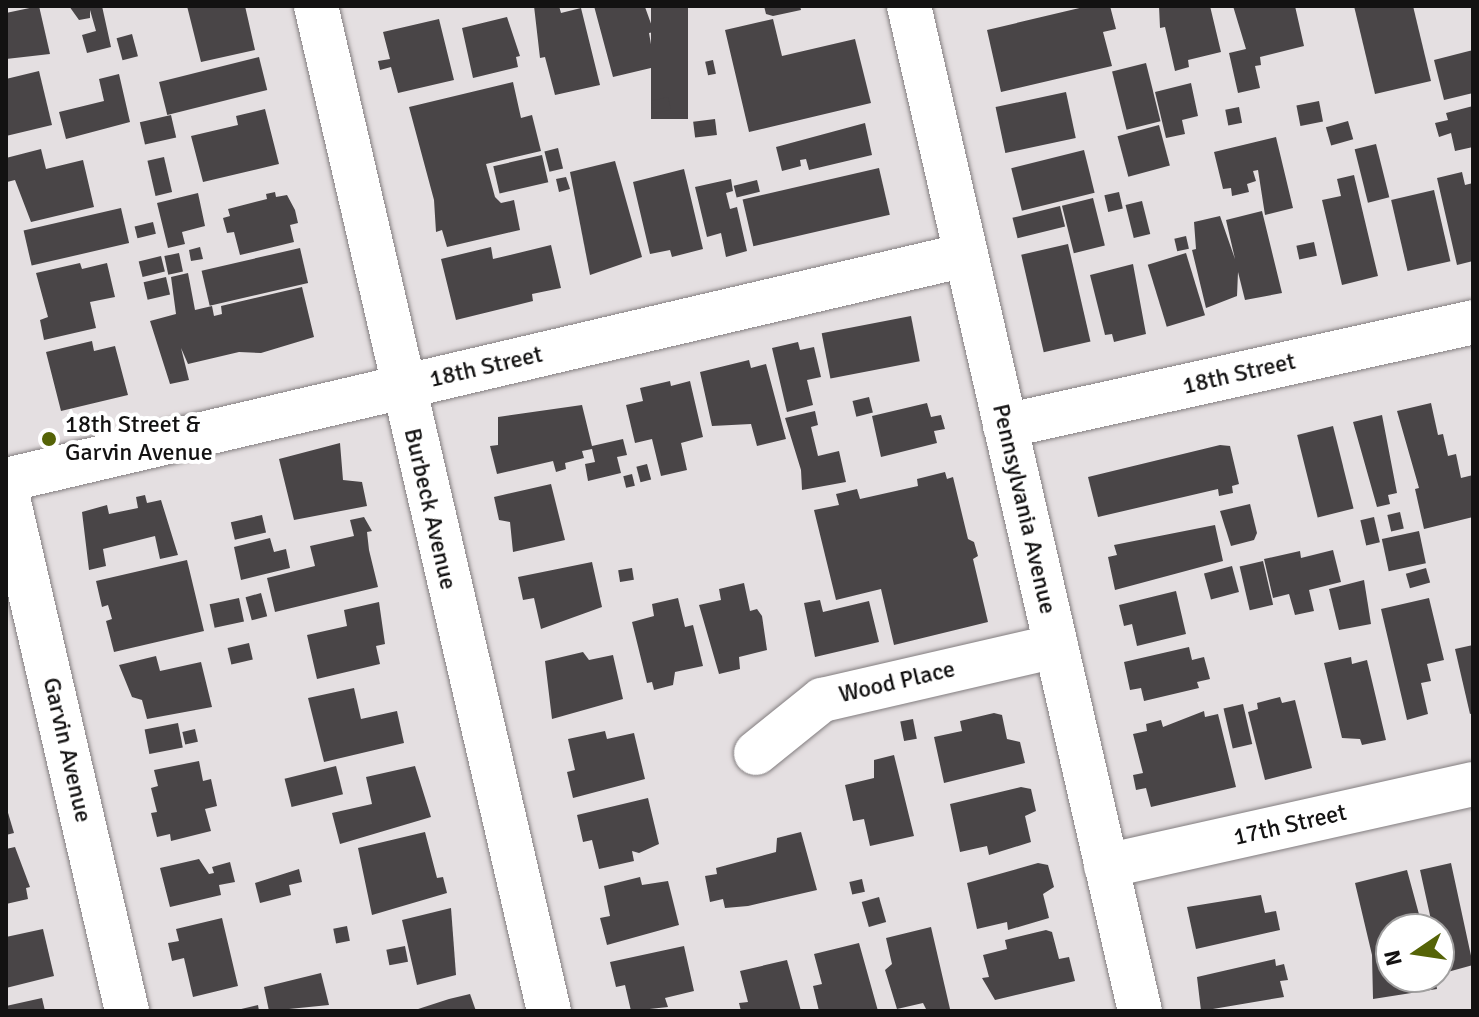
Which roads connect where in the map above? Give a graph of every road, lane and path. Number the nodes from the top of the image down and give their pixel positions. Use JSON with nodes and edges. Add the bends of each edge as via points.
{"nodes":[{"id":1,"x":316,"y":6,"type":"edge"},
{"id":2,"x":909,"y":6,"type":"edge"},
{"id":3,"x":965,"y":255,"type":"junction"},
{"id":4,"x":1473,"y":322,"type":"edge"},
{"id":5,"x":401,"y":387,"type":"junction"},
{"id":6,"x":1005,"y":426,"type":"junction"},
{"id":7,"x":6,"y":480,"type":"edge"},
{"id":8,"x":6,"y":489,"type":"edge"},
{"id":9,"x":1056,"y":646,"type":"junction"},
{"id":10,"x":756,"y":753,"type":"dead end"},
{"id":11,"x":1473,"y":784,"type":"edge"},
{"id":12,"x":1106,"y":866,"type":"junction"},
{"id":13,"x":127,"y":1011,"type":"edge"},
{"id":14,"x":549,"y":1011,"type":"edge"},
{"id":15,"x":1140,"y":1011,"type":"edge"}],
"edges":[{"from":1,"to":5,"type":"street","name":"Burbeck Avenue"},
{"from":2,"to":3,"type":"street","name":"Pennsylvania Avenue"},
{"from":3,"to":5,"type":"street","name":"18th Street"},
{"from":3,"to":6,"type":"street","name":"Pennsylvania Avenue"},
{"from":4,"to":6,"type":"street","name":"18th Street"},
{"from":5,"to":7,"type":"street","name":"18th Street"},
{"from":5,"to":14,"type":"street","name":"Burbeck Avenue"},
{"from":6,"to":9,"type":"street","name":"Pennsylvania Avenue"},
{"from":8,"to":13,"type":"street","name":"Garvin Avenue"},
{"from":9,"to":10,"type":"street","name":"Wood Place","via":[[822,700]]},
{"from":9,"to":12,"type":"street","name":"Pennsylvania Avenue"},
{"from":11,"to":12,"type":"street","name":"17th Street"},
{"from":12,"to":15,"type":"street","name":"Pennsylvania Avenue"}]}
